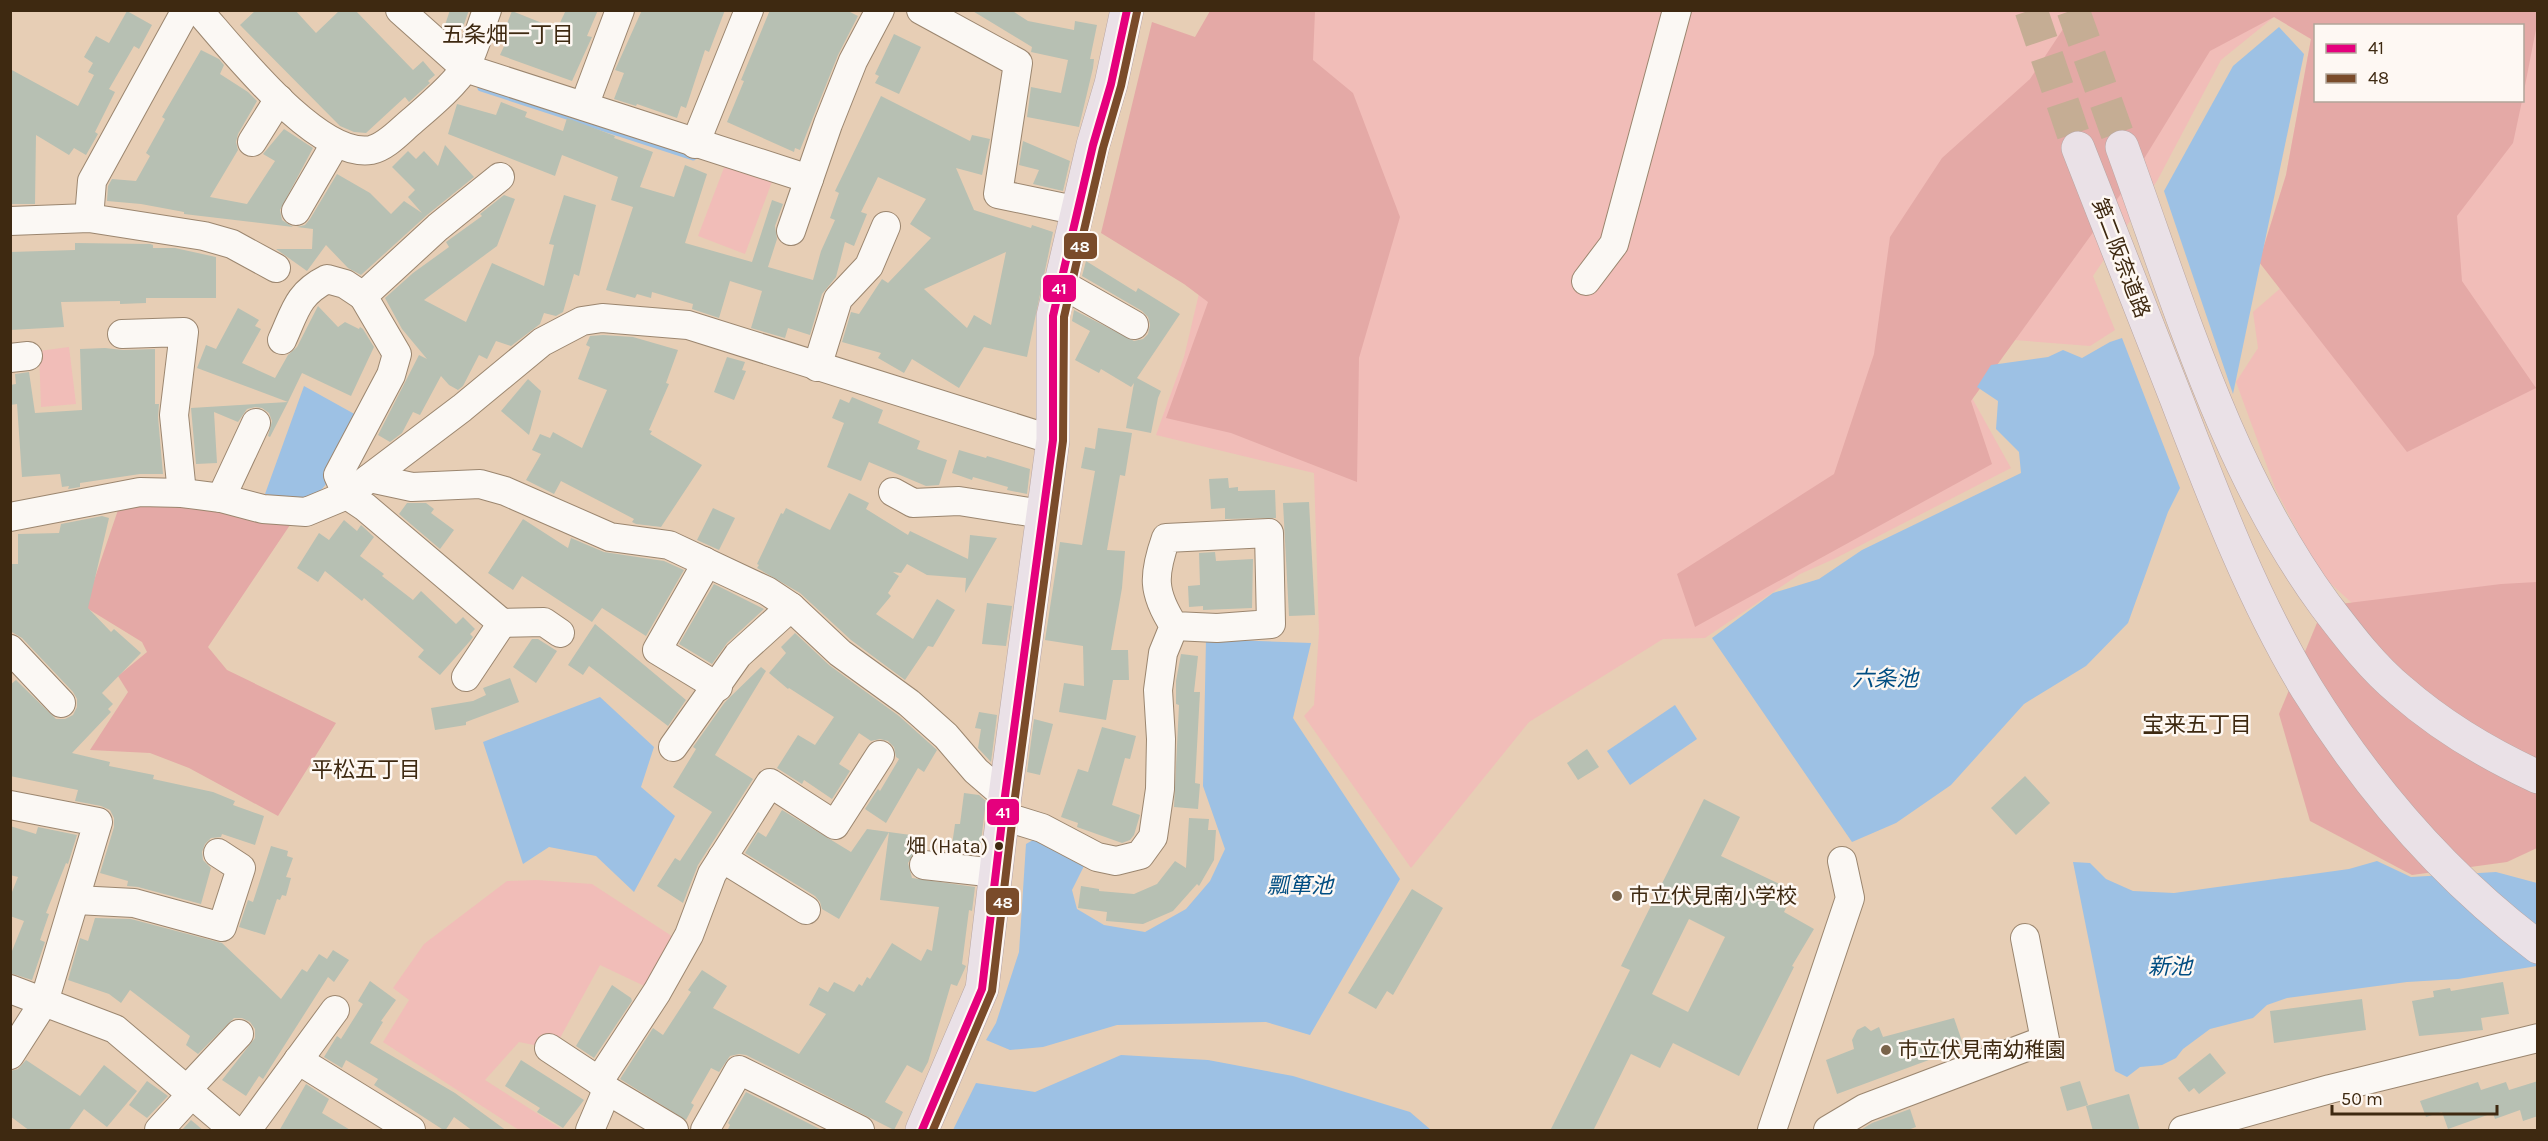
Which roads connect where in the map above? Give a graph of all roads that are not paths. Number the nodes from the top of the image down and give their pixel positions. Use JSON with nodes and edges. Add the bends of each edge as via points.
{"nodes":[{"id":1,"x":186,"y":10,"type":"edge"},
{"id":2,"x":198,"y":10,"type":"edge"},
{"id":3,"x":400,"y":10,"type":"edge"},
{"id":4,"x":488,"y":10,"type":"edge"},
{"id":5,"x":620,"y":10,"type":"edge"},
{"id":6,"x":749,"y":10,"type":"edge"},
{"id":7,"x":880,"y":10,"type":"edge"},
{"id":8,"x":921,"y":10,"type":"edge"},
{"id":9,"x":1126,"y":10,"type":"edge"},
{"id":10,"x":1677,"y":10,"type":"edge"},
{"id":11,"x":465,"y":68,"type":"junction"},
{"id":12,"x":279,"y":99,"type":"junction"},
{"id":13,"x":584,"y":106,"type":"junction"},
{"id":14,"x":252,"y":142,"type":"dead end"},
{"id":15,"x":335,"y":144,"type":"junction"},
{"id":16,"x":695,"y":144,"type":"junction"},
{"id":17,"x":2122,"y":147,"type":"tunnel mouth"},
{"id":18,"x":2078,"y":148,"type":"tunnel mouth"},
{"id":19,"x":500,"y":177,"type":"dead end"},
{"id":20,"x":809,"y":179,"type":"junction"},
{"id":21,"x":296,"y":211,"type":"dead end"},
{"id":22,"x":1078,"y":211,"type":"junction"},
{"id":23,"x":89,"y":218,"type":"junction"},
{"id":24,"x":10,"y":221,"type":"edge"},
{"id":25,"x":886,"y":226,"type":"dead end"},
{"id":26,"x":791,"y":231,"type":"dead end"},
{"id":27,"x":276,"y":268,"type":"dead end"},
{"id":28,"x":1586,"y":281,"type":"dead end"},
{"id":29,"x":1060,"y":283,"type":"junction"},
{"id":30,"x":363,"y":296,"type":"junction"},
{"id":31,"x":1134,"y":325,"type":"dead end"},
{"id":32,"x":122,"y":334,"type":"dead end"},
{"id":33,"x":282,"y":340,"type":"dead end"},
{"id":34,"x":817,"y":367,"type":"junction"},
{"id":35,"x":256,"y":423,"type":"dead end"},
{"id":36,"x":1053,"y":440,"type":"junction"},
{"id":37,"x":370,"y":478,"type":"junction"},
{"id":38,"x":893,"y":492,"type":"dead end"},
{"id":39,"x":182,"y":493,"type":"junction"},
{"id":40,"x":347,"y":495,"type":"junction"},
{"id":41,"x":221,"y":498,"type":"junction"},
{"id":42,"x":1042,"y":514,"type":"junction"},
{"id":43,"x":10,"y":517,"type":"edge"},
{"id":44,"x":704,"y":561,"type":"junction"},
{"id":45,"x":791,"y":607,"type":"junction"},
{"id":46,"x":502,"y":623,"type":"junction"},
{"id":47,"x":1174,"y":626,"type":"junction"},
{"id":48,"x":560,"y":633,"type":"dead end"},
{"id":49,"x":10,"y":649,"type":"edge"},
{"id":50,"x":466,"y":677,"type":"dead end"},
{"id":51,"x":718,"y":687,"type":"junction"},
{"id":52,"x":61,"y":703,"type":"dead end"},
{"id":53,"x":674,"y":747,"type":"dead end"},
{"id":54,"x":880,"y":755,"type":"dead end"},
{"id":55,"x":2538,"y":777,"type":"edge"},
{"id":56,"x":10,"y":804,"type":"edge"},
{"id":57,"x":1004,"y":806,"type":"junction"},
{"id":58,"x":218,"y":853,"type":"dead end"},
{"id":59,"x":722,"y":858,"type":"junction"},
{"id":60,"x":1842,"y":861,"type":"dead end"},
{"id":61,"x":924,"y":865,"type":"dead end"},
{"id":62,"x":996,"y":873,"type":"junction"},
{"id":63,"x":76,"y":900,"type":"junction"},
{"id":64,"x":806,"y":910,"type":"dead end"},
{"id":65,"x":2025,"y":938,"type":"dead end"},
{"id":66,"x":2538,"y":946,"type":"edge"},
{"id":67,"x":10,"y":988,"type":"edge"},
{"id":68,"x":44,"y":1002,"type":"junction"},
{"id":69,"x":334,"y":1010,"type":"dead end"},
{"id":70,"x":239,"y":1034,"type":"dead end"},
{"id":71,"x":2538,"y":1038,"type":"edge"},
{"id":72,"x":549,"y":1048,"type":"dead end"},
{"id":73,"x":10,"y":1055,"type":"edge"},
{"id":74,"x":298,"y":1060,"type":"junction"},
{"id":75,"x":603,"y":1086,"type":"junction"},
{"id":76,"x":191,"y":1095,"type":"junction"},
{"id":77,"x":2282,"y":1102,"type":"junction"},
{"id":78,"x":1779,"y":1128,"type":"edge"},
{"id":79,"x":159,"y":1131,"type":"edge"},
{"id":80,"x":234,"y":1131,"type":"edge"},
{"id":81,"x":247,"y":1131,"type":"edge"},
{"id":82,"x":411,"y":1131,"type":"edge"},
{"id":83,"x":590,"y":1131,"type":"edge"},
{"id":84,"x":674,"y":1131,"type":"edge"},
{"id":85,"x":705,"y":1131,"type":"edge"},
{"id":86,"x":860,"y":1131,"type":"edge"},
{"id":87,"x":922,"y":1131,"type":"edge"},
{"id":88,"x":1828,"y":1131,"type":"edge"},
{"id":89,"x":2183,"y":1131,"type":"edge"},
{"id":90,"x":2262,"y":1131,"type":"edge"}],
"edges":[{"from":1,"to":23,"type":"street","via":[[92,181]]},
{"from":2,"to":12,"type":"street"},
{"from":3,"to":11,"type":"street"},
{"from":4,"to":11,"type":"street"},
{"from":5,"to":13,"type":"street"},
{"from":6,"to":16,"type":"street"},
{"from":7,"to":20,"type":"street","via":[[853,62]]},
{"from":8,"to":22,"type":"street","via":[[1018,63],[998,194]]},
{"from":9,"to":22,"type":"highway"},
{"from":10,"to":28,"type":"street","via":[[1614,244]]},
{"from":11,"to":13,"type":"street"},
{"from":11,"to":15,"type":"street","via":[[434,101],[373,150]]},
{"from":12,"to":14,"type":"street"},
{"from":12,"to":15,"type":"street"},
{"from":13,"to":16,"type":"street"},
{"from":15,"to":21,"type":"street"},
{"from":16,"to":20,"type":"street"},
{"from":17,"to":55,"type":"highway","via":[[2230,434],[2257,494],[2314,590],[2360,650],[2398,689],[2470,742]]},
{"from":18,"to":66,"type":"highway","name":"第二阪奈道路","via":[[2239,556],[2306,688],[2405,825],[2499,918]]},
{"from":19,"to":30,"type":"street","via":[[438,226]]},
{"from":20,"to":26,"type":"street"},
{"from":22,"to":29,"type":"highway"},
{"from":23,"to":24,"type":"street"},
{"from":23,"to":27,"type":"street","via":[[204,236],[232,244]]},
{"from":25,"to":34,"type":"street","via":[[869,266],[838,298]]},
{"from":29,"to":31,"type":"street"},
{"from":29,"to":36,"type":"highway","via":[[1053,316]]},
{"from":30,"to":33,"type":"street","via":[[345,284],[327,279],[310,287]]},
{"from":30,"to":40,"type":"street","via":[[397,354],[391,375],[338,475]]},
{"from":32,"to":39,"type":"street","via":[[184,332],[174,415]]},
{"from":34,"to":36,"type":"street"},
{"from":34,"to":37,"type":"street","via":[[688,325],[602,318],[582,321],[542,342]]},
{"from":35,"to":41,"type":"street"},
{"from":36,"to":42,"type":"highway"},
{"from":37,"to":40,"type":"street"},
{"from":37,"to":44,"type":"street","via":[[412,487],[480,484],[514,494],[610,537],[669,545]]},
{"from":38,"to":42,"type":"street","via":[[913,503],[959,501]]},
{"from":39,"to":41,"type":"street"},
{"from":39,"to":43,"type":"street","via":[[140,492]]},
{"from":40,"to":41,"type":"street","via":[[306,512],[263,509]]},
{"from":40,"to":46,"type":"street"},
{"from":42,"to":57,"type":"highway"},
{"from":44,"to":45,"type":"street"},
{"from":44,"to":51,"type":"street","via":[[657,650]]},
{"from":45,"to":51,"type":"street","via":[[738,655]]},
{"from":45,"to":57,"type":"street","via":[[840,653],[909,703],[946,736]]},
{"from":46,"to":48,"type":"street","via":[[544,622]]},
{"from":46,"to":50,"type":"street"},
{"from":47,"to":47,"type":"street","via":[[1271,624],[1269,533],[1166,538],[1156,565],[1156,581],[1163,609]]},
{"from":47,"to":57,"type":"street","via":[[1163,653],[1158,690],[1160,789],[1153,837],[1140,855],[1116,861],[1097,857]]},
{"from":49,"to":52,"type":"street"},
{"from":51,"to":53,"type":"street"},
{"from":54,"to":59,"type":"street","via":[[835,825],[770,783]]},
{"from":56,"to":63,"type":"street","via":[[98,822]]},
{"from":57,"to":62,"type":"highway"},
{"from":58,"to":63,"type":"street","via":[[241,868],[222,927],[134,903]]},
{"from":59,"to":64,"type":"street"},
{"from":59,"to":75,"type":"street","via":[[684,944]]},
{"from":60,"to":78,"type":"street","via":[[1850,898]]},
{"from":61,"to":62,"type":"street"},
{"from":62,"to":87,"type":"highway","via":[[982,989]]},
{"from":63,"to":68,"type":"street"},
{"from":65,"to":88,"type":"street","via":[[2045,1040],[1866,1108]]},
{"from":67,"to":68,"type":"street"},
{"from":68,"to":73,"type":"street"},
{"from":68,"to":76,"type":"street","via":[[116,1029]]},
{"from":69,"to":74,"type":"street"},
{"from":70,"to":76,"type":"street","via":[[194,1082]]},
{"from":71,"to":77,"type":"street"},
{"from":72,"to":75,"type":"street"},
{"from":74,"to":81,"type":"street"},
{"from":74,"to":82,"type":"street"},
{"from":75,"to":83,"type":"street"},
{"from":75,"to":84,"type":"street"},
{"from":76,"to":79,"type":"street"},
{"from":76,"to":80,"type":"street"},
{"from":77,"to":89,"type":"street"},
{"from":77,"to":90,"type":"street"},
{"from":85,"to":86,"type":"street","via":[[739,1070]]}]}
